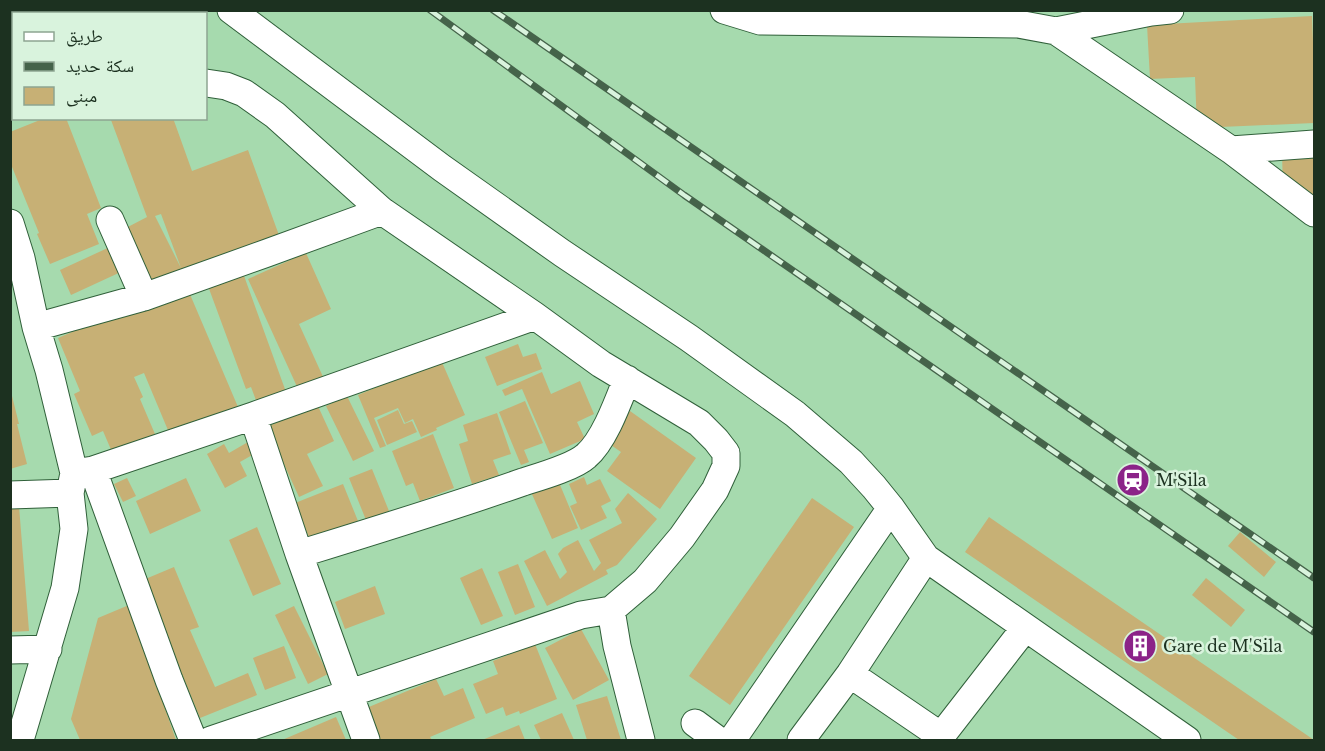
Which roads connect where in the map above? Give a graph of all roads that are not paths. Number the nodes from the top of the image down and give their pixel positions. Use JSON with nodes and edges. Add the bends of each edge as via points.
{"nodes":[{"id":1,"x":231,"y":10,"type":"edge"},
{"id":2,"x":1170,"y":10,"type":"edge"},
{"id":3,"x":736,"y":12,"type":"edge"},
{"id":4,"x":1056,"y":31,"type":"junction"},
{"id":5,"x":207,"y":83,"type":"edge"},
{"id":6,"x":1314,"y":144,"type":"edge"},
{"id":7,"x":1231,"y":150,"type":"junction"},
{"id":8,"x":382,"y":211,"type":"junction"},
{"id":9,"x":1314,"y":213,"type":"edge"},
{"id":10,"x":110,"y":220,"type":"dead end"},
{"id":11,"x":10,"y":223,"type":"edge"},
{"id":12,"x":16,"y":259,"type":"edge"},
{"id":13,"x":144,"y":297,"type":"junction"},
{"id":14,"x":535,"y":316,"type":"junction"},
{"id":15,"x":36,"y":327,"type":"junction"},
{"id":16,"x":627,"y":380,"type":"junction"},
{"id":17,"x":253,"y":416,"type":"junction"},
{"id":18,"x":79,"y":478,"type":"junction"},
{"id":19,"x":10,"y":495,"type":"edge"},
{"id":20,"x":891,"y":508,"type":"junction"},
{"id":21,"x":299,"y":554,"type":"junction"},
{"id":22,"x":926,"y":558,"type":"junction"},
{"id":23,"x":611,"y":610,"type":"junction"},
{"id":24,"x":1025,"y":628,"type":"junction"},
{"id":25,"x":48,"y":649,"type":"junction"},
{"id":26,"x":10,"y":650,"type":"edge"},
{"id":27,"x":850,"y":674,"type":"junction"},
{"id":28,"x":350,"y":694,"type":"junction"},
{"id":29,"x":695,"y":723,"type":"dead end"},
{"id":30,"x":940,"y":738,"type":"edge"},
{"id":31,"x":20,"y":741,"type":"edge"},
{"id":32,"x":193,"y":741,"type":"edge"},
{"id":33,"x":211,"y":741,"type":"edge"},
{"id":34,"x":366,"y":741,"type":"edge"},
{"id":35,"x":640,"y":741,"type":"edge"},
{"id":36,"x":718,"y":741,"type":"edge"},
{"id":37,"x":732,"y":741,"type":"edge"},
{"id":38,"x":801,"y":741,"type":"edge"},
{"id":39,"x":1187,"y":741,"type":"edge"}],
"edges":[{"from":1,"to":20,"type":"street","via":[[442,168],[795,414],[851,462]]},
{"from":2,"to":4,"type":"street"},
{"from":3,"to":4,"type":"street","via":[[760,21],[1018,24]]},
{"from":4,"to":7,"type":"street"},
{"from":5,"to":8,"type":"street","via":[[244,93],[267,109]]},
{"from":6,"to":7,"type":"street"},
{"from":7,"to":9,"type":"street"},
{"from":8,"to":13,"type":"street"},
{"from":8,"to":14,"type":"street"},
{"from":10,"to":13,"type":"street"},
{"from":11,"to":12,"type":"street"},
{"from":12,"to":15,"type":"street"},
{"from":13,"to":15,"type":"street"},
{"from":14,"to":16,"type":"street"},
{"from":14,"to":17,"type":"street"},
{"from":15,"to":18,"type":"street"},
{"from":16,"to":21,"type":"street","via":[[615,410],[586,457],[492,493]]},
{"from":16,"to":23,"type":"street","via":[[699,423],[726,453],[726,466],[715,490],[682,537],[645,581]]},
{"from":17,"to":18,"type":"street"},
{"from":17,"to":21,"type":"street"},
{"from":18,"to":19,"type":"street"},
{"from":18,"to":25,"type":"street","via":[[65,588]]},
{"from":18,"to":32,"type":"street"},
{"from":20,"to":22,"type":"street"},
{"from":20,"to":37,"type":"street"},
{"from":21,"to":28,"type":"street"},
{"from":22,"to":24,"type":"street"},
{"from":22,"to":27,"type":"street"},
{"from":23,"to":28,"type":"street","via":[[581,615]]},
{"from":23,"to":35,"type":"street"},
{"from":24,"to":30,"type":"street"},
{"from":24,"to":39,"type":"street"},
{"from":25,"to":26,"type":"street"},
{"from":25,"to":31,"type":"street"},
{"from":27,"to":30,"type":"street"},
{"from":27,"to":38,"type":"street"},
{"from":28,"to":33,"type":"street"},
{"from":28,"to":34,"type":"street"},
{"from":29,"to":36,"type":"street"}]}
